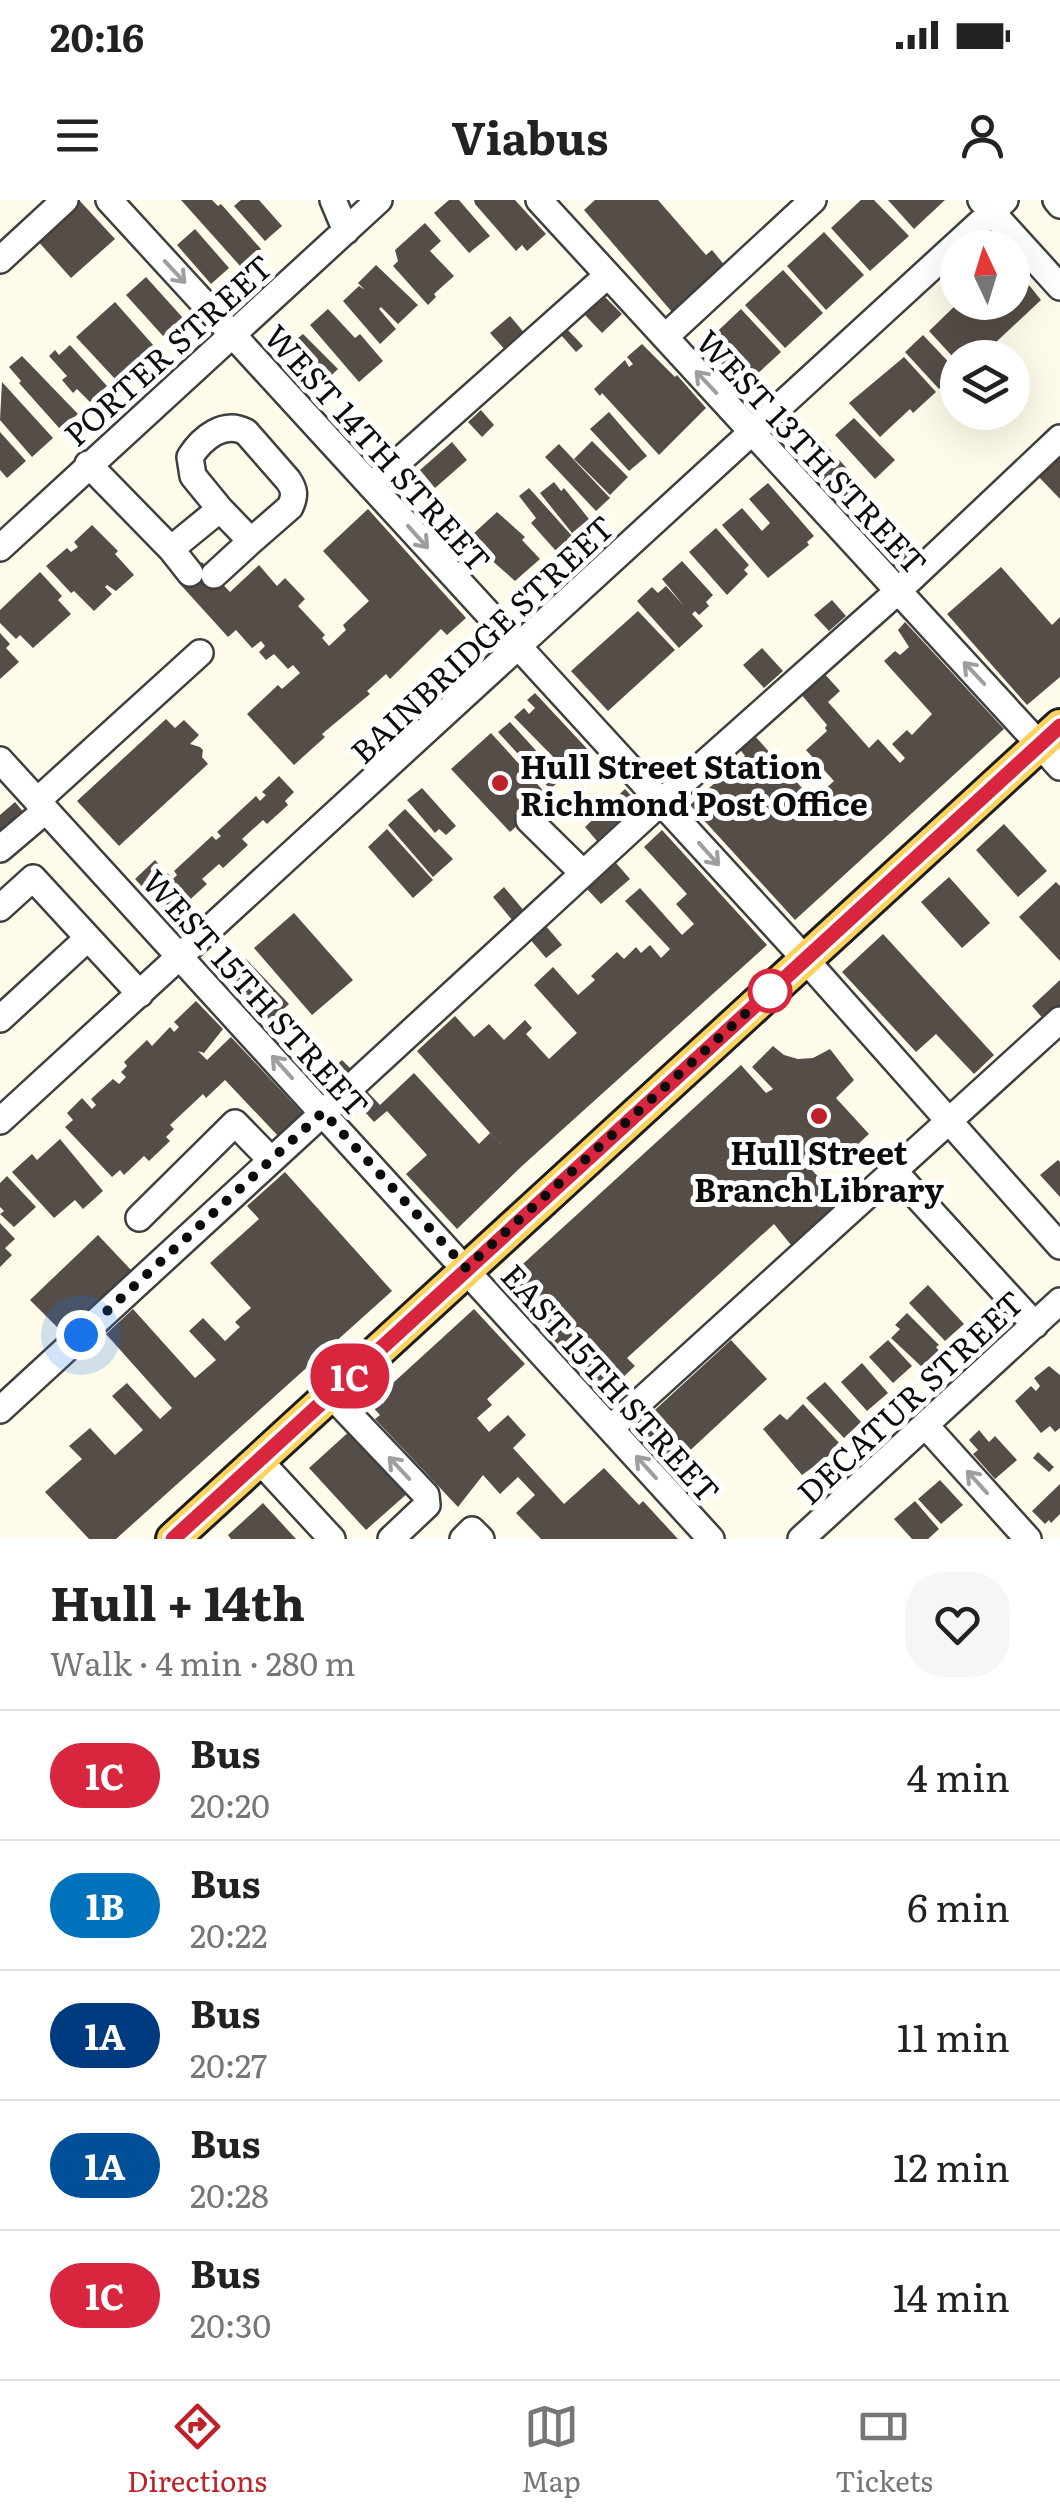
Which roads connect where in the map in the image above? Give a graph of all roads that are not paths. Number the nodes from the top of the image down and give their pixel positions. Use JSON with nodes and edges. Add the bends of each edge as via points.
{"nodes":[{"id":1,"x":65,"y":200,"type":"edge"},
{"id":2,"x":109,"y":200,"type":"edge"},
{"id":3,"x":333,"y":200,"type":"edge"},
{"id":4,"x":379,"y":200,"type":"edge"},
{"id":5,"x":812,"y":200,"type":"edge"},
{"id":6,"x":548,"y":203,"type":"edge"},
{"id":7,"x":992,"y":204,"type":"edge"},
{"id":8,"x":346,"y":231,"type":"junction"},
{"id":9,"x":0,"y":260,"type":"edge"},
{"id":10,"x":608,"y":274,"type":"junction"},
{"id":11,"x":1060,"y":287,"type":"edge"},
{"id":12,"x":232,"y":335,"type":"junction"},
{"id":13,"x":664,"y":337,"type":"junction"},
{"id":14,"x":752,"y":433,"type":"junction"},
{"id":15,"x":1060,"y":438,"type":"edge"},
{"id":16,"x":88,"y":464,"type":"junction"},
{"id":17,"x":372,"y":486,"type":"junction"},
{"id":18,"x":220,"y":508,"type":"junction"},
{"id":19,"x":251,"y":542,"type":"junction"},
{"id":20,"x":0,"y":548,"type":"edge"},
{"id":21,"x":171,"y":550,"type":"junction"},
{"id":22,"x":898,"y":590,"type":"junction"},
{"id":23,"x":518,"y":647,"type":"junction"},
{"id":24,"x":200,"y":653,"type":"dead end"},
{"id":25,"x":1053,"y":746,"type":"edge"},
{"id":26,"x":0,"y":760,"type":"edge"},
{"id":27,"x":661,"y":802,"type":"junction"},
{"id":28,"x":42,"y":805,"type":"junction"},
{"id":29,"x":529,"y":820,"type":"dead end"},
{"id":30,"x":0,"y":849,"type":"edge"},
{"id":31,"x":584,"y":873,"type":"junction"},
{"id":32,"x":0,"y":908,"type":"edge"},
{"id":33,"x":88,"y":938,"type":"junction"},
{"id":34,"x":182,"y":957,"type":"junction"},
{"id":35,"x":805,"y":960,"type":"junction"},
{"id":36,"x":140,"y":994,"type":"junction"},
{"id":37,"x":0,"y":1020,"type":"edge"},
{"id":38,"x":1060,"y":1020,"type":"edge"},
{"id":39,"x":323,"y":1112,"type":"junction"},
{"id":40,"x":948,"y":1120,"type":"junction"},
{"id":41,"x":0,"y":1122,"type":"edge"},
{"id":42,"x":271,"y":1160,"type":"junction"},
{"id":43,"x":893,"y":1170,"type":"junction"},
{"id":44,"x":138,"y":1218,"type":"dead end"},
{"id":45,"x":1060,"y":1246,"type":"edge"},
{"id":46,"x":466,"y":1268,"type":"junction"},
{"id":47,"x":1060,"y":1301,"type":"edge"},
{"id":48,"x":1035,"y":1324,"type":"junction"},
{"id":49,"x":330,"y":1394,"type":"junction"},
{"id":50,"x":0,"y":1410,"type":"edge"},
{"id":51,"x":926,"y":1426,"type":"junction"},
{"id":52,"x":611,"y":1428,"type":"junction"},
{"id":53,"x":259,"y":1460,"type":"junction"},
{"id":54,"x":173,"y":1539,"type":"edge"},
{"id":55,"x":332,"y":1539,"type":"edge"},
{"id":56,"x":390,"y":1539,"type":"edge"},
{"id":57,"x":463,"y":1539,"type":"edge"},
{"id":58,"x":481,"y":1539,"type":"edge"},
{"id":59,"x":711,"y":1539,"type":"edge"},
{"id":60,"x":802,"y":1539,"type":"edge"},
{"id":61,"x":1028,"y":1539,"type":"edge"}],
"edges":[{"from":1,"to":9,"type":"street"},
{"from":2,"to":12,"type":"street","name":"WEST 14TH STREET","one_way":true},
{"from":3,"to":8,"type":"street"},
{"from":4,"to":8,"type":"street","name":"PORTER STREET"},
{"from":5,"to":13,"type":"street"},
{"from":6,"to":10,"type":"street","name":"WEST 13TH STREET"},
{"from":7,"to":11,"type":"street"},
{"from":7,"to":14,"type":"street","name":"BAINBRIDGE STREET"},
{"from":8,"to":12,"type":"street","name":"PORTER STREET"},
{"from":10,"to":13,"type":"street","name":"WEST 13TH STREET"},
{"from":10,"to":17,"type":"street"},
{"from":12,"to":16,"type":"street","name":"PORTER STREET"},
{"from":12,"to":17,"type":"street","name":"WEST 14TH STREET"},
{"from":14,"to":13,"type":"street","name":"WEST 13TH STREET","one_way":true},
{"from":14,"to":22,"type":"street","name":"WEST 13TH STREET"},
{"from":14,"to":23,"type":"street","name":"BAINBRIDGE STREET"},
{"from":15,"to":22,"type":"street"},
{"from":16,"to":20,"type":"street","name":"PORTER STREET"},
{"from":16,"to":21,"type":"street"},
{"from":17,"to":23,"type":"street","name":"WEST 14TH STREET","one_way":true},
{"from":18,"to":19,"type":"street"},
{"from":18,"to":19,"type":"street","via":[[193,476],[190,457],[217,431],[237,427],[294,488],[290,507]]},
{"from":18,"to":21,"type":"street"},
{"from":19,"to":21,"type":"street","via":[[202,574]]},
{"from":25,"to":22,"type":"street","name":"WEST 13TH STREET","one_way":true},
{"from":22,"to":27,"type":"street"},
{"from":23,"to":27,"type":"street","name":"WEST 14TH STREET"},
{"from":23,"to":34,"type":"street","name":"BAINBRIDGE STREET"},
{"from":24,"to":28,"type":"street"},
{"from":25,"to":35,"type":"main road"},
{"from":26,"to":28,"type":"street","name":"WEST 15TH STREET"},
{"from":27,"to":31,"type":"street"},
{"from":27,"to":35,"type":"street","name":"WEST 14TH STREET","one_way":true},
{"from":28,"to":30,"type":"street"},
{"from":28,"to":34,"type":"street","name":"WEST 15TH STREET"},
{"from":29,"to":31,"type":"street"},
{"from":31,"to":39,"type":"street"},
{"from":32,"to":33,"type":"street","via":[[32,878]]},
{"from":33,"to":36,"type":"street"},
{"from":33,"to":37,"type":"street"},
{"from":34,"to":36,"type":"street","name":"BAINBRIDGE STREET"},
{"from":39,"to":34,"type":"street","name":"WEST 15TH STREET","one_way":true},
{"from":35,"to":40,"type":"street","name":"WEST 14TH STREET"},
{"from":35,"to":46,"type":"main road"},
{"from":36,"to":41,"type":"street","name":"BAINBRIDGE STREET"},
{"from":38,"to":40,"type":"street"},
{"from":39,"to":42,"type":"street"},
{"from":39,"to":46,"type":"street","name":"WEST 15TH STREET"},
{"from":40,"to":43,"type":"street"},
{"from":40,"to":45,"type":"street","name":"WEST 14TH STREET"},
{"from":42,"to":44,"type":"street","via":[[235,1123]]},
{"from":42,"to":50,"type":"street"},
{"from":43,"to":48,"type":"street"},
{"from":43,"to":52,"type":"street"},
{"from":46,"to":49,"type":"main road"},
{"from":46,"to":52,"type":"street","name":"EAST 15TH STREET"},
{"from":47,"to":48,"type":"street","name":"DECATUR STREET"},
{"from":48,"to":51,"type":"street","name":"DECATUR STREET"},
{"from":49,"to":53,"type":"main road"},
{"from":56,"to":49,"type":"street","one_way":true,"via":[[427,1505],[426,1495]]},
{"from":51,"to":60,"type":"street","name":"DECATUR STREET"},
{"from":61,"to":51,"type":"street","one_way":true},
{"from":59,"to":52,"type":"street","name":"EAST 15TH STREET","one_way":true},
{"from":53,"to":54,"type":"main road"},
{"from":53,"to":55,"type":"street"},
{"from":57,"to":58,"type":"street","via":[[472,1530]]}]}
